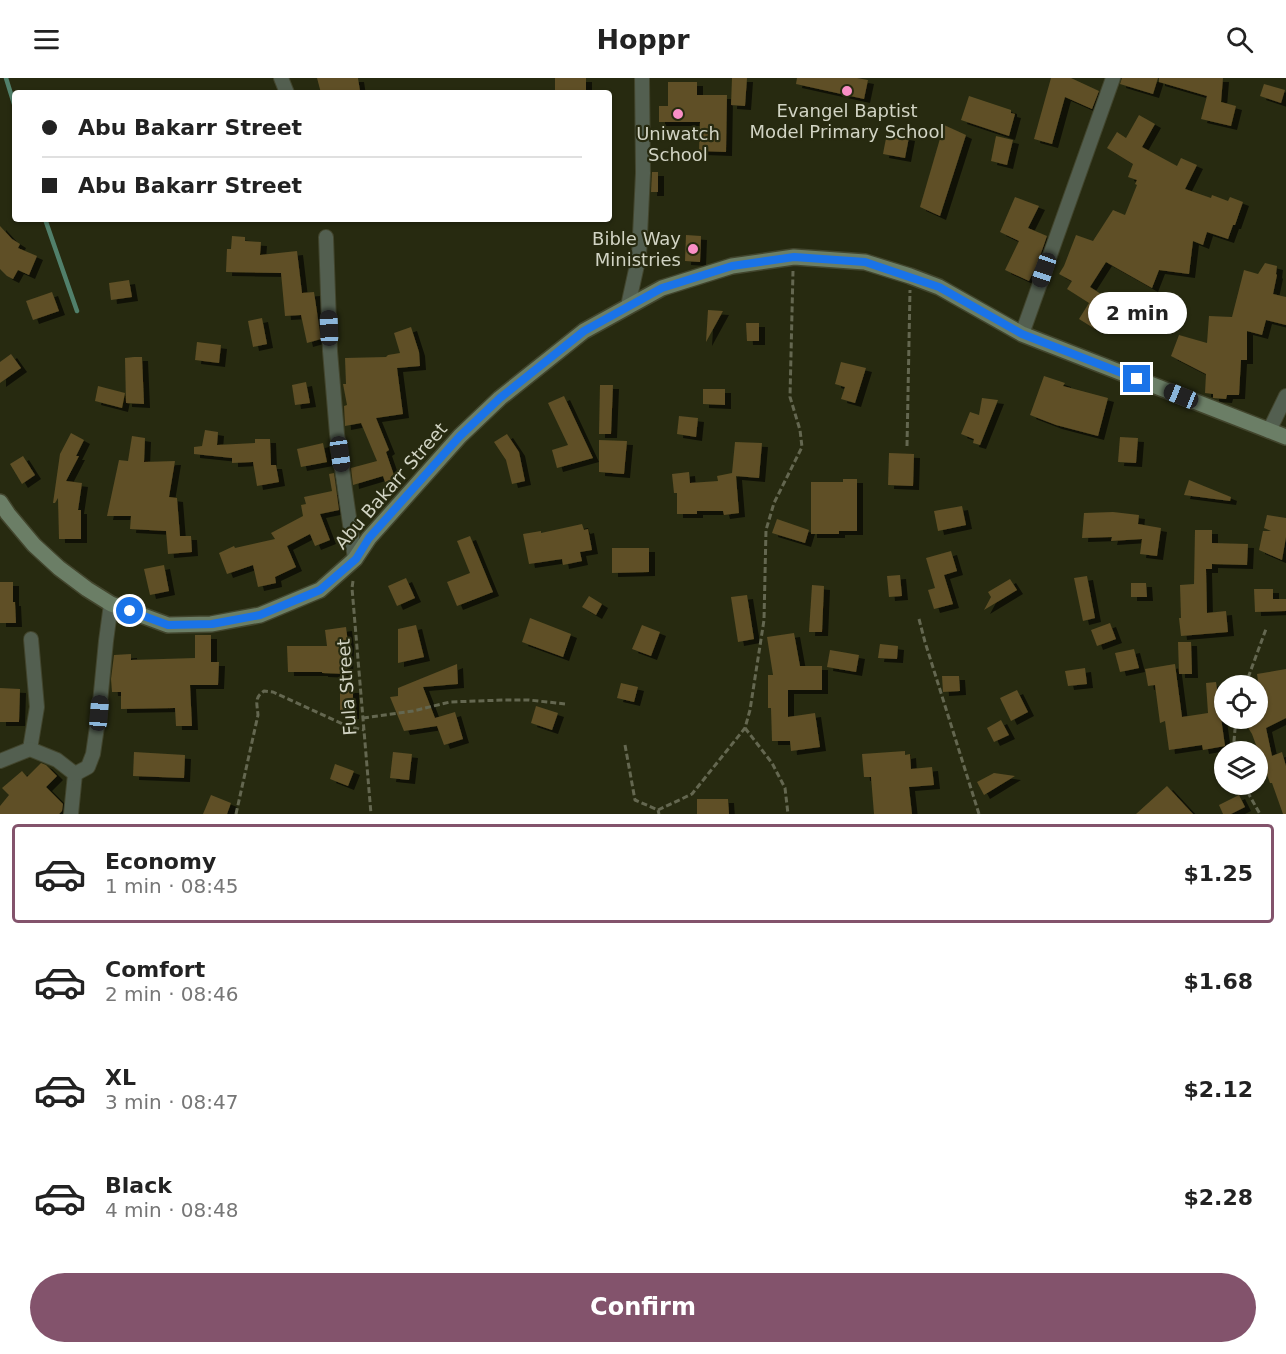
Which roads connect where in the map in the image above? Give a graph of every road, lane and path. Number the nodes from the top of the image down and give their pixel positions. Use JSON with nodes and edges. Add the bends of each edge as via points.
{"nodes":[{"id":1,"x":642,"y":78,"type":"edge"},
{"id":2,"x":1113,"y":78,"type":"edge"},
{"id":3,"x":326,"y":237,"type":"dead end"},
{"id":4,"x":794,"y":257,"type":"junction"},
{"id":5,"x":910,"y":276,"type":"junction"},
{"id":6,"x":628,"y":306,"type":"junction"},
{"id":7,"x":1022,"y":334,"type":"junction"},
{"id":8,"x":1286,"y":396,"type":"edge"},
{"id":9,"x":1269,"y":430,"type":"junction"},
{"id":10,"x":1286,"y":437,"type":"edge"},
{"id":11,"x":907,"y":446,"type":"dead end"},
{"id":12,"x":0,"y":502,"type":"edge"},
{"id":13,"x":356,"y":559,"type":"junction"},
{"id":14,"x":111,"y":604,"type":"junction"},
{"id":15,"x":920,"y":619,"type":"dead end"},
{"id":16,"x":1266,"y":629,"type":"dead end"},
{"id":17,"x":31,"y":639,"type":"dead end"},
{"id":18,"x":1249,"y":675,"type":"edge"},
{"id":19,"x":565,"y":704,"type":"dead end"},
{"id":20,"x":363,"y":718,"type":"junction"},
{"id":21,"x":745,"y":728,"type":"junction"},
{"id":22,"x":364,"y":730,"type":"junction"},
{"id":23,"x":626,"y":745,"type":"dead end"},
{"id":24,"x":30,"y":749,"type":"junction"},
{"id":25,"x":0,"y":761,"type":"edge"},
{"id":26,"x":75,"y":774,"type":"junction"},
{"id":27,"x":1249,"y":795,"type":"edge"},
{"id":28,"x":659,"y":812,"type":"edge"},
{"id":29,"x":71,"y":814,"type":"edge"},
{"id":30,"x":237,"y":814,"type":"edge"},
{"id":31,"x":371,"y":814,"type":"edge"},
{"id":32,"x":788,"y":814,"type":"edge"},
{"id":33,"x":979,"y":814,"type":"edge"},
{"id":34,"x":1260,"y":814,"type":"edge"}],
"edges":[{"from":1,"to":6,"type":"street","via":[[639,256]]},
{"from":2,"to":7,"type":"street"},
{"from":3,"to":13,"type":"street","via":[[337,434]]},
{"from":4,"to":5,"type":"street","name":"Abu Bakarr Street","via":[[865,262]]},
{"from":4,"to":6,"type":"street","name":"Abu Bakarr Street","via":[[732,266],[662,288]]},
{"from":4,"to":21,"type":"path","via":[[790,397],[802,447],[774,503],[766,530],[764,620]]},
{"from":5,"to":7,"type":"street","name":"Abu Bakarr Street","via":[[939,287]]},
{"from":5,"to":11,"type":"path"},
{"from":6,"to":13,"type":"street","name":"Abu Bakarr Street","via":[[584,331],[500,398],[460,436],[369,538]]},
{"from":7,"to":9,"type":"street","name":"Abu Bakarr Street"},
{"from":8,"to":9,"type":"street"},
{"from":9,"to":10,"type":"street","name":"Abu Bakarr Street"},
{"from":12,"to":14,"type":"street","name":"Abu Bakarr Street","via":[[34,545],[59,568]]},
{"from":13,"to":14,"type":"street","name":"Abu Bakarr Street","via":[[320,590],[260,615],[212,624],[168,625]]},
{"from":13,"to":20,"type":"path","name":"Fula Street","via":[[352,588]]},
{"from":14,"to":26,"type":"street","via":[[93,754],[88,767]]},
{"from":15,"to":33,"type":"path"},
{"from":16,"to":18,"type":"path"},
{"from":17,"to":24,"type":"street","via":[[37,707]]},
{"from":19,"to":20,"type":"path","via":[[529,700],[450,702]]},
{"from":20,"to":22,"type":"path","name":"Fula Street"},
{"from":21,"to":28,"type":"path","via":[[692,794]]},
{"from":21,"to":32,"type":"path","via":[[772,763],[785,788]]},
{"from":22,"to":30,"type":"path","via":[[264,691],[258,695],[258,714]]},
{"from":22,"to":31,"type":"path","name":"Fula Street"},
{"from":23,"to":28,"type":"path","via":[[635,800]]},
{"from":24,"to":25,"type":"street"},
{"from":24,"to":26,"type":"street","via":[[57,760]]},
{"from":26,"to":29,"type":"street"},
{"from":27,"to":34,"type":"path"}]}
